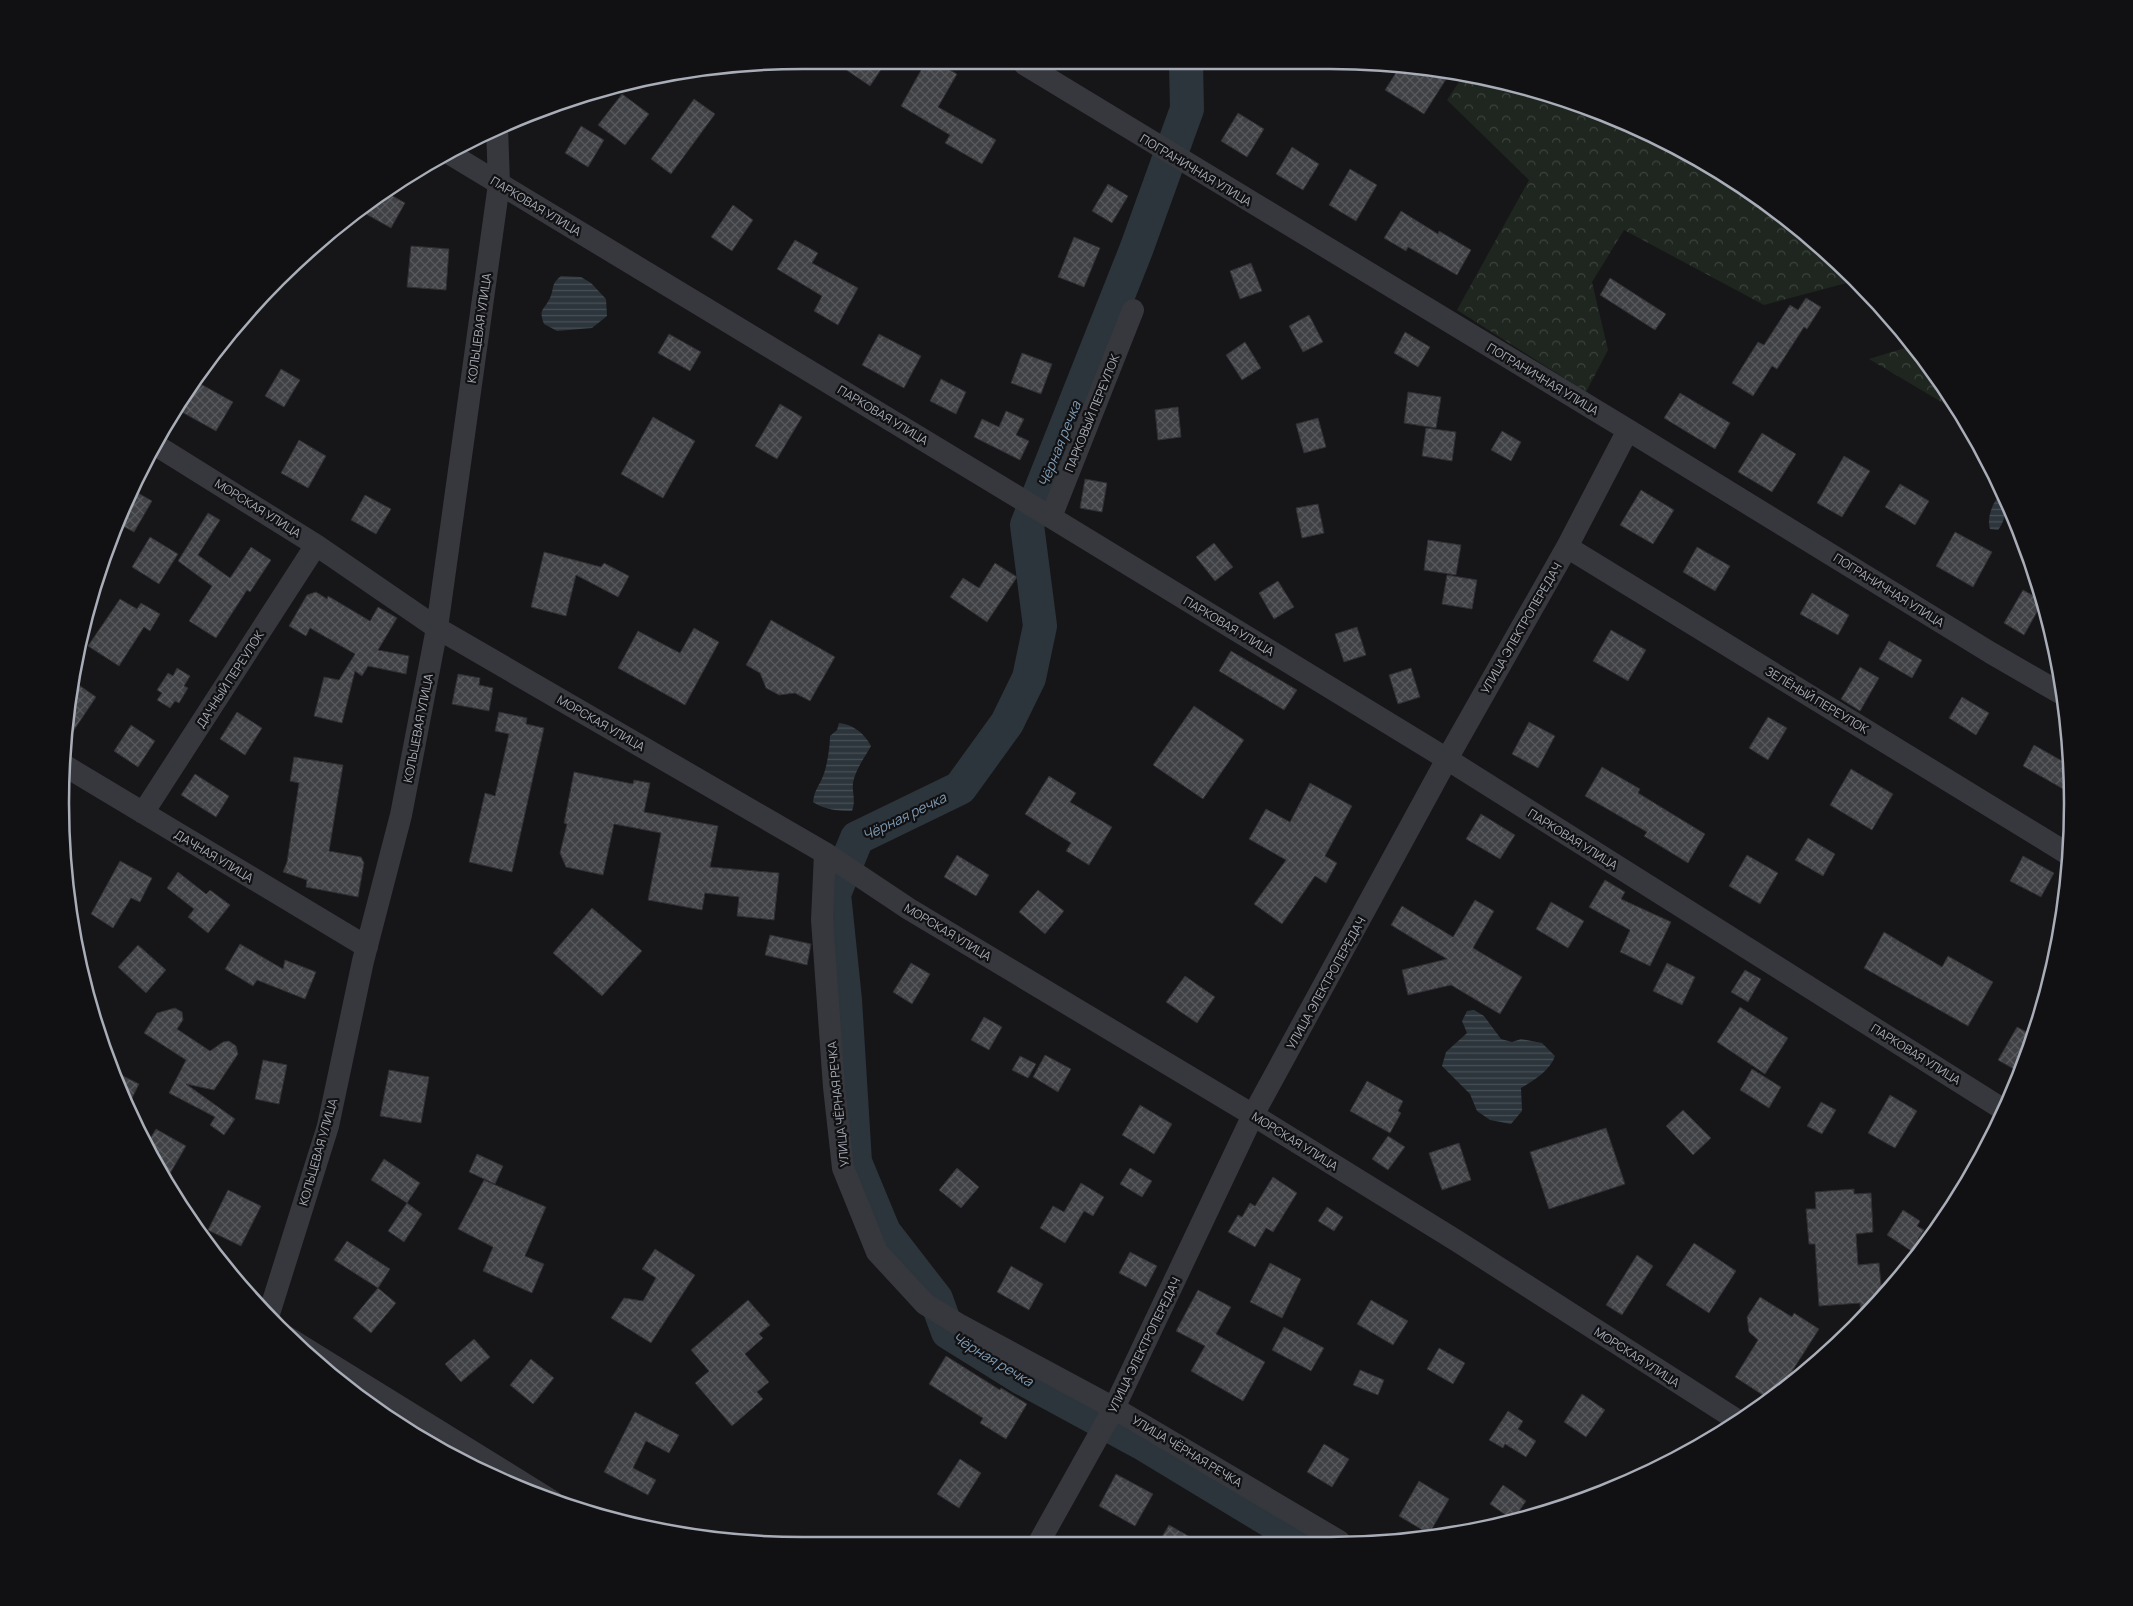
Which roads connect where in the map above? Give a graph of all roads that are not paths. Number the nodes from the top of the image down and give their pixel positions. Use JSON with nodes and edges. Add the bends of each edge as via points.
{"nodes":[{"id":1,"x":1032,"y":69,"type":"edge"},
{"id":2,"x":497,"y":136,"type":"edge"},
{"id":3,"x":455,"y":157,"type":"edge"},
{"id":4,"x":500,"y":184,"type":"junction"},
{"id":5,"x":1133,"y":310,"type":"dead end"},
{"id":6,"x":1628,"y":430,"type":"junction"},
{"id":7,"x":160,"y":448,"type":"edge"},
{"id":8,"x":1048,"y":515,"type":"junction"},
{"id":9,"x":316,"y":545,"type":"junction"},
{"id":10,"x":1567,"y":547,"type":"junction"},
{"id":11,"x":437,"y":628,"type":"junction"},
{"id":12,"x":2055,"y":690,"type":"edge"},
{"id":13,"x":1446,"y":759,"type":"junction"},
{"id":14,"x":70,"y":769,"type":"edge"},
{"id":15,"x":143,"y":813,"type":"junction"},
{"id":16,"x":2063,"y":851,"type":"edge"},
{"id":17,"x":828,"y":855,"type":"junction"},
{"id":18,"x":367,"y":947,"type":"junction"},
{"id":19,"x":1998,"y":1106,"type":"edge"},
{"id":20,"x":1253,"y":1115,"type":"junction"},
{"id":21,"x":271,"y":1308,"type":"edge"},
{"id":22,"x":327,"y":1362,"type":"edge"},
{"id":23,"x":1114,"y":1408,"type":"junction"},
{"id":24,"x":1733,"y":1417,"type":"edge"},
{"id":25,"x":514,"y":1478,"type":"edge"},
{"id":26,"x":1042,"y":1537,"type":"edge"},
{"id":27,"x":1332,"y":1537,"type":"edge"}],
"edges":[{"from":1,"to":6,"type":"street","name":"ПОГРАНИЧНАЯ УЛИЦА"},
{"from":2,"to":4,"type":"street","name":"КОЛЬЦЕВАЯ УЛИЦА"},
{"from":3,"to":4,"type":"street","name":"ПАРКОВАЯ УЛИЦА"},
{"from":4,"to":8,"type":"street","name":"ПАРКОВАЯ УЛИЦА"},
{"from":4,"to":11,"type":"street","name":"КОЛЬЦЕВАЯ УЛИЦА"},
{"from":5,"to":8,"type":"street","name":"ПАРКОВЫЙ ПЕРЕУЛОК"},
{"from":6,"to":10,"type":"street","name":"УЛИЦА ЭЛЕКТРОПЕРЕДАЧ"},
{"from":6,"to":12,"type":"street","name":"ПОГРАНИЧНАЯ УЛИЦА"},
{"from":7,"to":9,"type":"street","name":"МОРСКАЯ УЛИЦА"},
{"from":8,"to":13,"type":"street","name":"ПАРКОВАЯ УЛИЦА"},
{"from":9,"to":11,"type":"street","name":"МОРСКАЯ УЛИЦА"},
{"from":9,"to":15,"type":"street","name":"ДАЧНЫЙ ПЕРЕУЛОК"},
{"from":10,"to":13,"type":"street","name":"УЛИЦА ЭЛЕКТРОПЕРЕДАЧ"},
{"from":10,"to":16,"type":"street","name":"ЗЕЛЁНЫЙ ПЕРЕУЛОК"},
{"from":11,"to":17,"type":"street","name":"МОРСКАЯ УЛИЦА"},
{"from":11,"to":18,"type":"street","name":"КОЛЬЦЕВАЯ УЛИЦА","via":[[401,815]]},
{"from":13,"to":19,"type":"street","name":"ПАРКОВАЯ УЛИЦА"},
{"from":13,"to":20,"type":"street","name":"УЛИЦА ЭЛЕКТРОПЕРЕДАЧ"},
{"from":14,"to":15,"type":"street","name":"ДАЧНАЯ УЛИЦА"},
{"from":15,"to":18,"type":"street","name":"ДАЧНАЯ УЛИЦА"},
{"from":17,"to":20,"type":"street","name":"МОРСКАЯ УЛИЦА","via":[[909,909]]},
{"from":17,"to":23,"type":"street","name":"УЛИЦА ЧЁРНАЯ РЕЧКА","via":[[822,920],[843,1168],[877,1252],[925,1304]]},
{"from":18,"to":21,"type":"street","name":"КОЛЬЦЕВАЯ УЛИЦА","via":[[328,1126]]},
{"from":20,"to":23,"type":"street","name":"УЛИЦА ЭЛЕКТРОПЕРЕДАЧ"},
{"from":20,"to":24,"type":"street","name":"МОРСКАЯ УЛИЦА"},
{"from":22,"to":25,"type":"street"},
{"from":23,"to":26,"type":"street","name":"УЛИЦА ЭЛЕКТРОПЕРЕДАЧ"},
{"from":23,"to":27,"type":"street","name":"УЛИЦА ЧЁРНАЯ РЕЧКА"}]}
